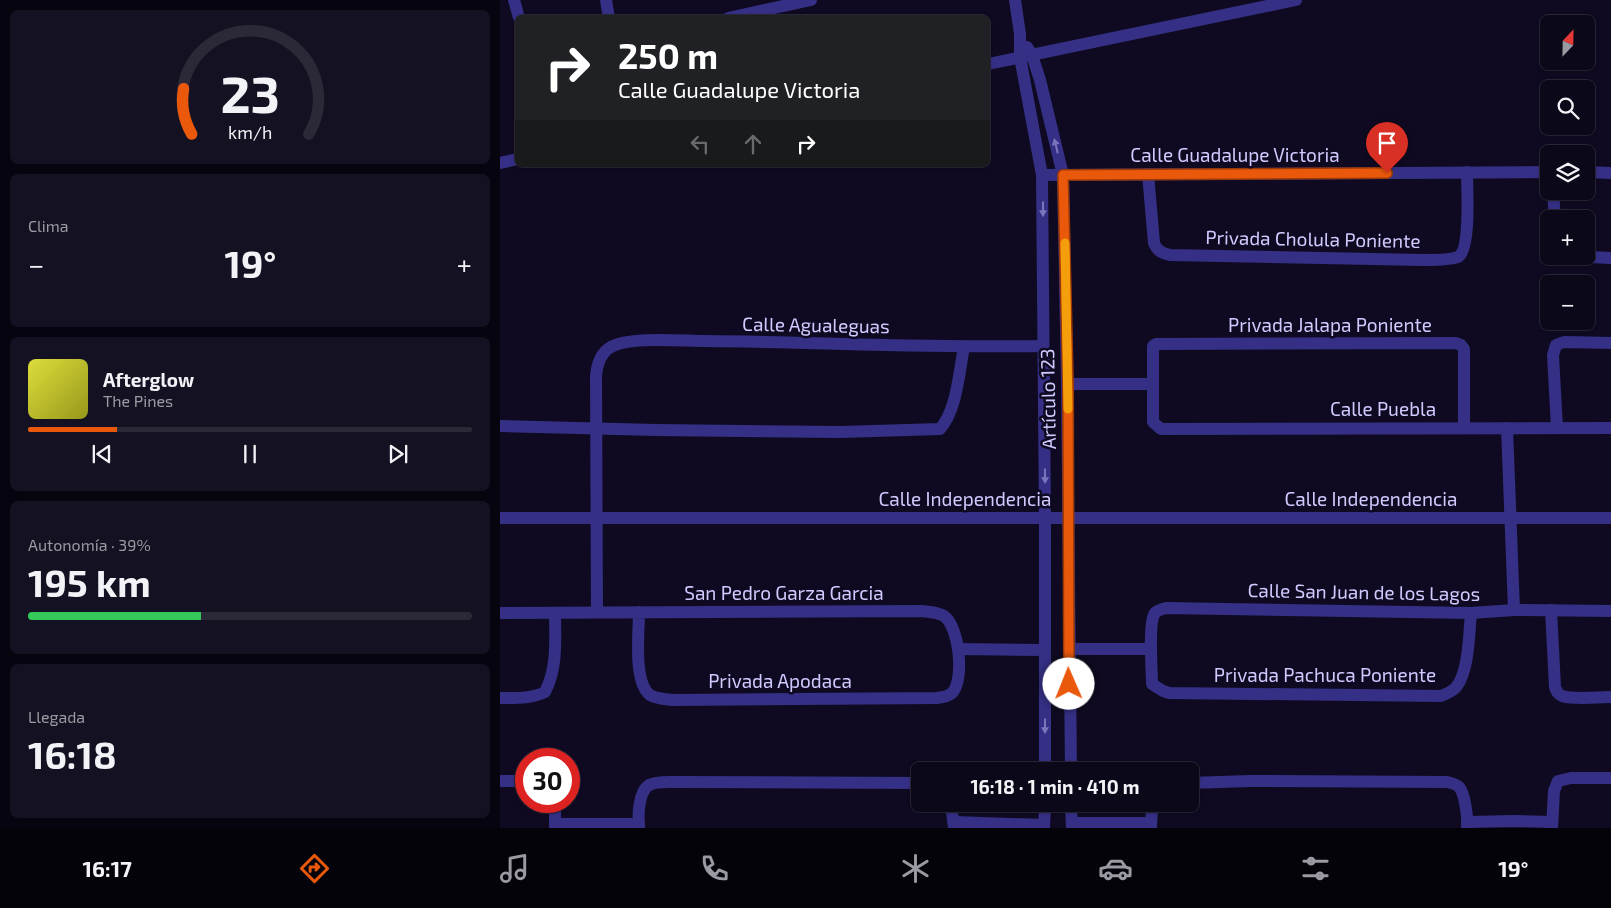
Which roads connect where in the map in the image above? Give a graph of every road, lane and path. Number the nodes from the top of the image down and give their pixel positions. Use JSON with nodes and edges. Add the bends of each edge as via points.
{"nodes":[{"id":1,"x":514,"y":0,"type":"edge"},
{"id":2,"x":606,"y":0,"type":"edge"},
{"id":3,"x":811,"y":0,"type":"edge"},
{"id":4,"x":1015,"y":0,"type":"edge"},
{"id":5,"x":1296,"y":0,"type":"edge"},
{"id":6,"x":518,"y":15,"type":"edge"},
{"id":7,"x":608,"y":15,"type":"edge"},
{"id":8,"x":742,"y":15,"type":"edge"},
{"id":9,"x":1026,"y":56,"type":"junction"},
{"id":10,"x":990,"y":64,"type":"edge"},
{"id":11,"x":515,"y":160,"type":"edge"},
{"id":12,"x":500,"y":163,"type":"edge"},
{"id":13,"x":1467,"y":172,"type":"junction"},
{"id":14,"x":1540,"y":172,"type":"edge"},
{"id":15,"x":1595,"y":172,"type":"edge"},
{"id":16,"x":1611,"y":172,"type":"edge"},
{"id":17,"x":1148,"y":174,"type":"junction"},
{"id":18,"x":1042,"y":175,"type":"junction"},
{"id":19,"x":1063,"y":175,"type":"junction"},
{"id":20,"x":1595,"y":257,"type":"edge"},
{"id":21,"x":1611,"y":258,"type":"edge"},
{"id":22,"x":1611,"y":343,"type":"edge"},
{"id":23,"x":1043,"y":346,"type":"junction"},
{"id":24,"x":964,"y":347,"type":"junction"},
{"id":25,"x":1068,"y":384,"type":"junction"},
{"id":26,"x":1152,"y":384,"type":"junction"},
{"id":27,"x":500,"y":426,"type":"edge"},
{"id":28,"x":597,"y":427,"type":"junction"},
{"id":29,"x":1464,"y":427,"type":"junction"},
{"id":30,"x":1507,"y":428,"type":"junction"},
{"id":31,"x":1557,"y":428,"type":"junction"},
{"id":32,"x":1611,"y":428,"type":"edge"},
{"id":33,"x":500,"y":518,"type":"edge"},
{"id":34,"x":596,"y":518,"type":"junction"},
{"id":35,"x":1045,"y":518,"type":"junction"},
{"id":36,"x":1068,"y":518,"type":"junction"},
{"id":37,"x":1510,"y":518,"type":"junction"},
{"id":38,"x":1611,"y":518,"type":"edge"},
{"id":39,"x":1514,"y":610,"type":"junction"},
{"id":40,"x":1550,"y":610,"type":"junction"},
{"id":41,"x":1611,"y":611,"type":"edge"},
{"id":42,"x":597,"y":612,"type":"junction"},
{"id":43,"x":639,"y":612,"type":"junction"},
{"id":44,"x":500,"y":613,"type":"edge"},
{"id":45,"x":555,"y":613,"type":"junction"},
{"id":46,"x":1471,"y":613,"type":"junction"},
{"id":47,"x":1069,"y":649,"type":"junction"},
{"id":48,"x":1151,"y":649,"type":"junction"},
{"id":49,"x":958,"y":650,"type":"junction"},
{"id":50,"x":1045,"y":650,"type":"junction"},
{"id":51,"x":1611,"y":697,"type":"edge"},
{"id":52,"x":500,"y":698,"type":"edge"},
{"id":53,"x":1045,"y":762,"type":"edge"},
{"id":54,"x":1071,"y":762,"type":"edge"},
{"id":55,"x":1611,"y":778,"type":"edge"},
{"id":56,"x":500,"y":781,"type":"edge"},
{"id":57,"x":515,"y":781,"type":"edge"},
{"id":58,"x":911,"y":783,"type":"edge"},
{"id":59,"x":1199,"y":783,"type":"edge"},
{"id":60,"x":952,"y":812,"type":"edge"},
{"id":61,"x":1044,"y":812,"type":"edge"},
{"id":62,"x":1071,"y":812,"type":"edge"},
{"id":63,"x":1154,"y":812,"type":"edge"},
{"id":64,"x":555,"y":813,"type":"edge"},
{"id":65,"x":954,"y":825,"type":"edge"},
{"id":66,"x":1467,"y":825,"type":"edge"},
{"id":67,"x":1552,"y":825,"type":"edge"},
{"id":68,"x":555,"y":826,"type":"edge"},
{"id":69,"x":639,"y":826,"type":"edge"},
{"id":70,"x":1044,"y":826,"type":"edge"},
{"id":71,"x":1072,"y":826,"type":"edge"},
{"id":72,"x":1151,"y":826,"type":"edge"}],
"edges":[{"from":1,"to":6,"type":"street"},
{"from":2,"to":7,"type":"street"},
{"from":3,"to":8,"type":"street"},
{"from":4,"to":9,"type":"street","name":"Artículo 123"},
{"from":5,"to":9,"type":"street"},
{"from":9,"to":10,"type":"street"},
{"from":9,"to":18,"type":"street","name":"Artículo 123"},
{"from":19,"to":9,"type":"street","name":"Artículo 123","one_way":true},
{"from":11,"to":12,"type":"street"},
{"from":13,"to":14,"type":"street","name":"Calle Guadalupe Victoria"},
{"from":13,"to":17,"type":"street","name":"Calle Guadalupe Victoria"},
{"from":13,"to":17,"type":"street","name":"Privada Cholula Poniente","via":[[1463,252],[1456,258],[1423,260],[1164,254],[1154,243]]},
{"from":15,"to":16,"type":"street"},
{"from":17,"to":19,"type":"street","name":"Calle Guadalupe Victoria"},
{"from":18,"to":19,"type":"street","name":"Calle Guadalupe Victoria"},
{"from":18,"to":23,"type":"street","name":"Artículo 123","one_way":true},
{"from":19,"to":25,"type":"street","name":"Artículo 123"},
{"from":20,"to":21,"type":"street"},
{"from":22,"to":31,"type":"street","via":[[1564,342],[1556,345],[1553,355]]},
{"from":23,"to":24,"type":"street","name":"Calle Agualeguas"},
{"from":23,"to":35,"type":"street","name":"Artículo 123","one_way":true},
{"from":24,"to":28,"type":"street","via":[[952,411],[940,429],[656,430]]},
{"from":24,"to":28,"type":"street","name":"Calle Agualeguas","via":[[640,341],[612,347],[597,365]]},
{"from":25,"to":26,"type":"street"},
{"from":25,"to":36,"type":"street","name":"Artículo 123"},
{"from":26,"to":29,"type":"street","name":"Calle Puebla","via":[[1153,422],[1161,429]]},
{"from":26,"to":29,"type":"street","name":"Privada Jalapa Poniente","via":[[1152,351],[1156,344],[1456,343],[1464,349]]},
{"from":27,"to":28,"type":"street"},
{"from":28,"to":34,"type":"street"},
{"from":29,"to":30,"type":"street","name":"Calle Puebla"},
{"from":30,"to":31,"type":"street","name":"Calle Puebla"},
{"from":30,"to":37,"type":"street"},
{"from":31,"to":32,"type":"street","name":"Calle Puebla"},
{"from":33,"to":34,"type":"street","name":"Calle Independencia"},
{"from":34,"to":35,"type":"street","name":"Calle Independencia"},
{"from":34,"to":42,"type":"street"},
{"from":35,"to":36,"type":"street","name":"Calle Independencia"},
{"from":35,"to":50,"type":"street","name":"Artículo 123"},
{"from":36,"to":37,"type":"street","name":"Calle Independencia"},
{"from":36,"to":47,"type":"street","name":"Artículo 123"},
{"from":37,"to":38,"type":"street","name":"Calle Independencia"},
{"from":37,"to":39,"type":"street"},
{"from":39,"to":40,"type":"street","name":"Calle San Juan de los Lagos"},
{"from":39,"to":46,"type":"street","name":"Calle San Juan de los Lagos"},
{"from":40,"to":41,"type":"street","name":"Calle San Juan de los Lagos"},
{"from":40,"to":51,"type":"street","via":[[1556,691],[1570,697]]},
{"from":42,"to":43,"type":"street","name":"San Pedro Garza Garcia"},
{"from":42,"to":45,"type":"street","name":"San Pedro Garza Garcia"},
{"from":43,"to":49,"type":"street","name":"San Pedro Garza Garcia","via":[[921,611],[943,615],[953,630]]},
{"from":43,"to":49,"type":"street","name":"Privada Apodaca","via":[[639,672],[643,686],[650,696],[673,700],[946,696],[952,693],[955,685]]},
{"from":44,"to":45,"type":"street","name":"San Pedro Garza Garcia"},
{"from":45,"to":52,"type":"street","via":[[553,671],[545,692],[538,696]]},
{"from":46,"to":48,"type":"street","name":"Calle San Juan de los Lagos","via":[[1166,608],[1158,610],[1152,619]]},
{"from":46,"to":48,"type":"street","name":"Privada Pachuca Poniente","via":[[1462,674],[1457,686],[1440,696],[1169,693],[1152,684]]},
{"from":47,"to":48,"type":"street"},
{"from":47,"to":54,"type":"street","name":"Artículo 123"},
{"from":49,"to":50,"type":"street"},
{"from":50,"to":53,"type":"street","name":"Artículo 123","one_way":true},
{"from":55,"to":67,"type":"street","via":[[1571,778],[1558,782],[1554,791]]},
{"from":56,"to":57,"type":"street"},
{"from":58,"to":69,"type":"street","via":[[650,784],[641,798]]},
{"from":59,"to":66,"type":"street","via":[[1447,782],[1459,787]]},
{"from":60,"to":65,"type":"street"},
{"from":61,"to":70,"type":"street"},
{"from":62,"to":71,"type":"street"},
{"from":63,"to":72,"type":"street"},
{"from":64,"to":68,"type":"street"},
{"from":65,"to":70,"type":"street"},
{"from":66,"to":67,"type":"street","via":[[1514,820]]},
{"from":68,"to":69,"type":"street"},
{"from":71,"to":72,"type":"street"}]}
